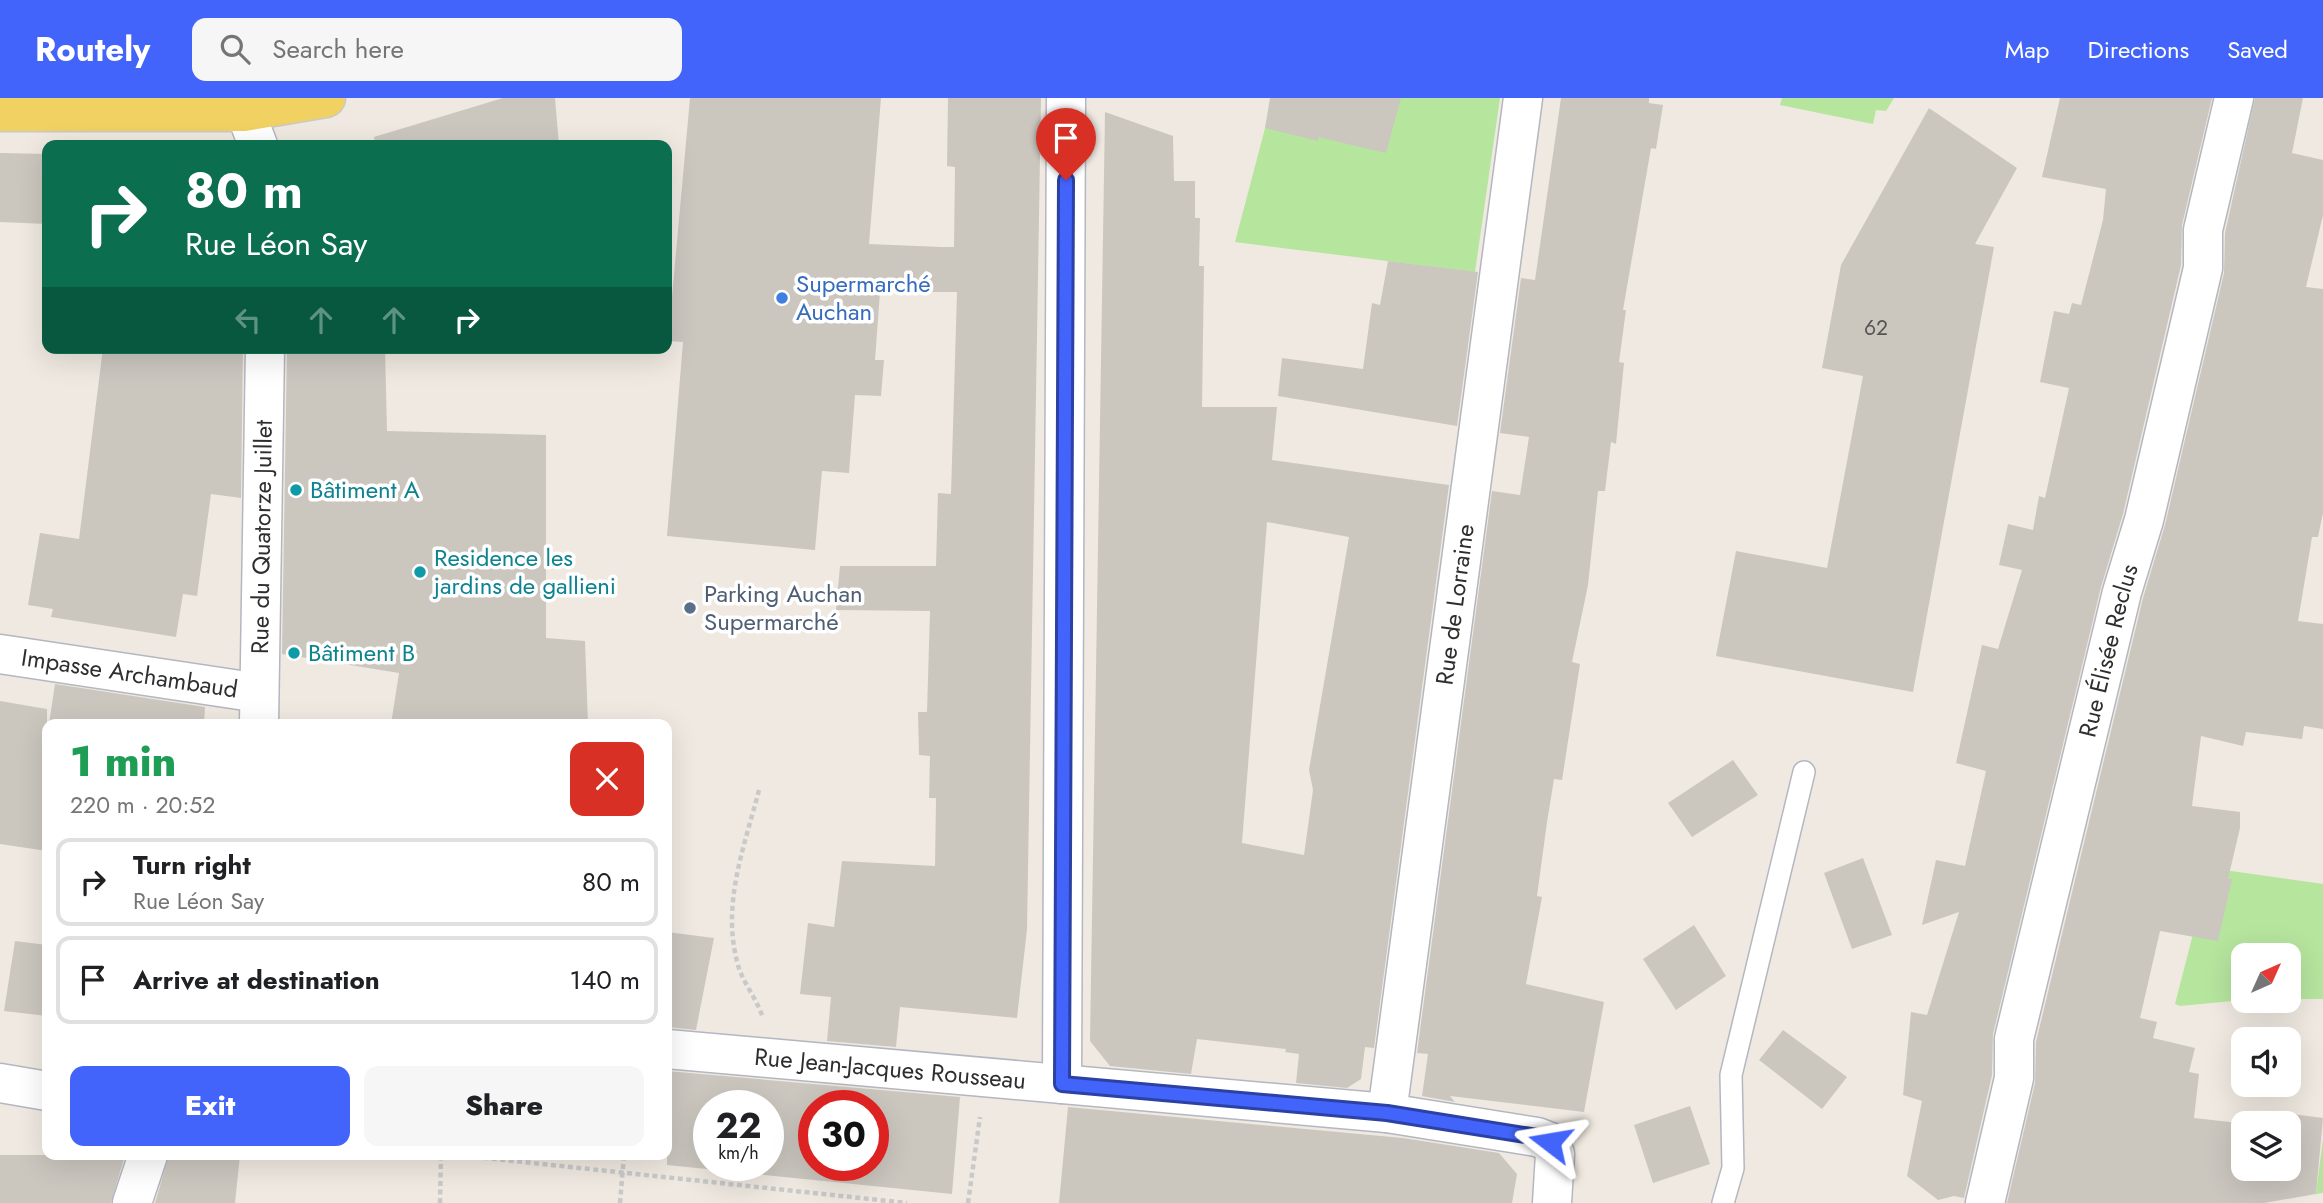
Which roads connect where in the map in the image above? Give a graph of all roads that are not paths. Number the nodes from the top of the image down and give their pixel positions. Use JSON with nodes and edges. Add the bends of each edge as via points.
{"nodes":[{"id":1,"x":326,"y":98,"type":"edge"},
{"id":2,"x":1066,"y":98,"type":"edge"},
{"id":3,"x":1523,"y":98,"type":"edge"},
{"id":4,"x":2234,"y":98,"type":"edge"},
{"id":5,"x":0,"y":112,"type":"edge"},
{"id":6,"x":247,"y":118,"type":"edge"},
{"id":7,"x":265,"y":354,"type":"edge"},
{"id":8,"x":0,"y":654,"type":"edge"},
{"id":9,"x":259,"y":709,"type":"edge"},
{"id":10,"x":1804,"y":772,"type":"dead end"},
{"id":11,"x":672,"y":1049,"type":"edge"},
{"id":12,"x":0,"y":1083,"type":"edge"},
{"id":13,"x":1062,"y":1084,"type":"junction"},
{"id":14,"x":42,"y":1090,"type":"edge"},
{"id":15,"x":1387,"y":1113,"type":"junction"},
{"id":16,"x":146,"y":1160,"type":"edge"},
{"id":17,"x":132,"y":1203,"type":"edge"},
{"id":18,"x":1552,"y":1203,"type":"edge"},
{"id":19,"x":1723,"y":1203,"type":"edge"},
{"id":20,"x":1986,"y":1203,"type":"edge"}],
"edges":[{"from":1,"to":6,"type":"main road"},
{"from":2,"to":13,"type":"street"},
{"from":3,"to":15,"type":"street","name":"Rue de Lorraine"},
{"from":4,"to":20,"type":"street","name":"Rue Élisée Reclus","via":[[2203,230],[2203,268],[2151,493],[2122,592],[2014,1039],[2014,1078]]},
{"from":5,"to":6,"type":"main road"},
{"from":7,"to":9,"type":"street","name":"Rue du Quatorze Juillet"},
{"from":8,"to":9,"type":"street","name":"Impasse Archambaud"},
{"from":10,"to":19,"type":"lane","via":[[1731,1075],[1733,1168]]},
{"from":11,"to":13,"type":"street","name":"Rue Jean-Jacques Rousseau"},
{"from":12,"to":14,"type":"street"},
{"from":13,"to":15,"type":"street","name":"Rue Jean-Jacques Rousseau"},
{"from":15,"to":18,"type":"street","name":"Rue Jean-Jacques Rousseau","via":[[1550,1142],[1555,1154]]},
{"from":16,"to":17,"type":"street"}]}
